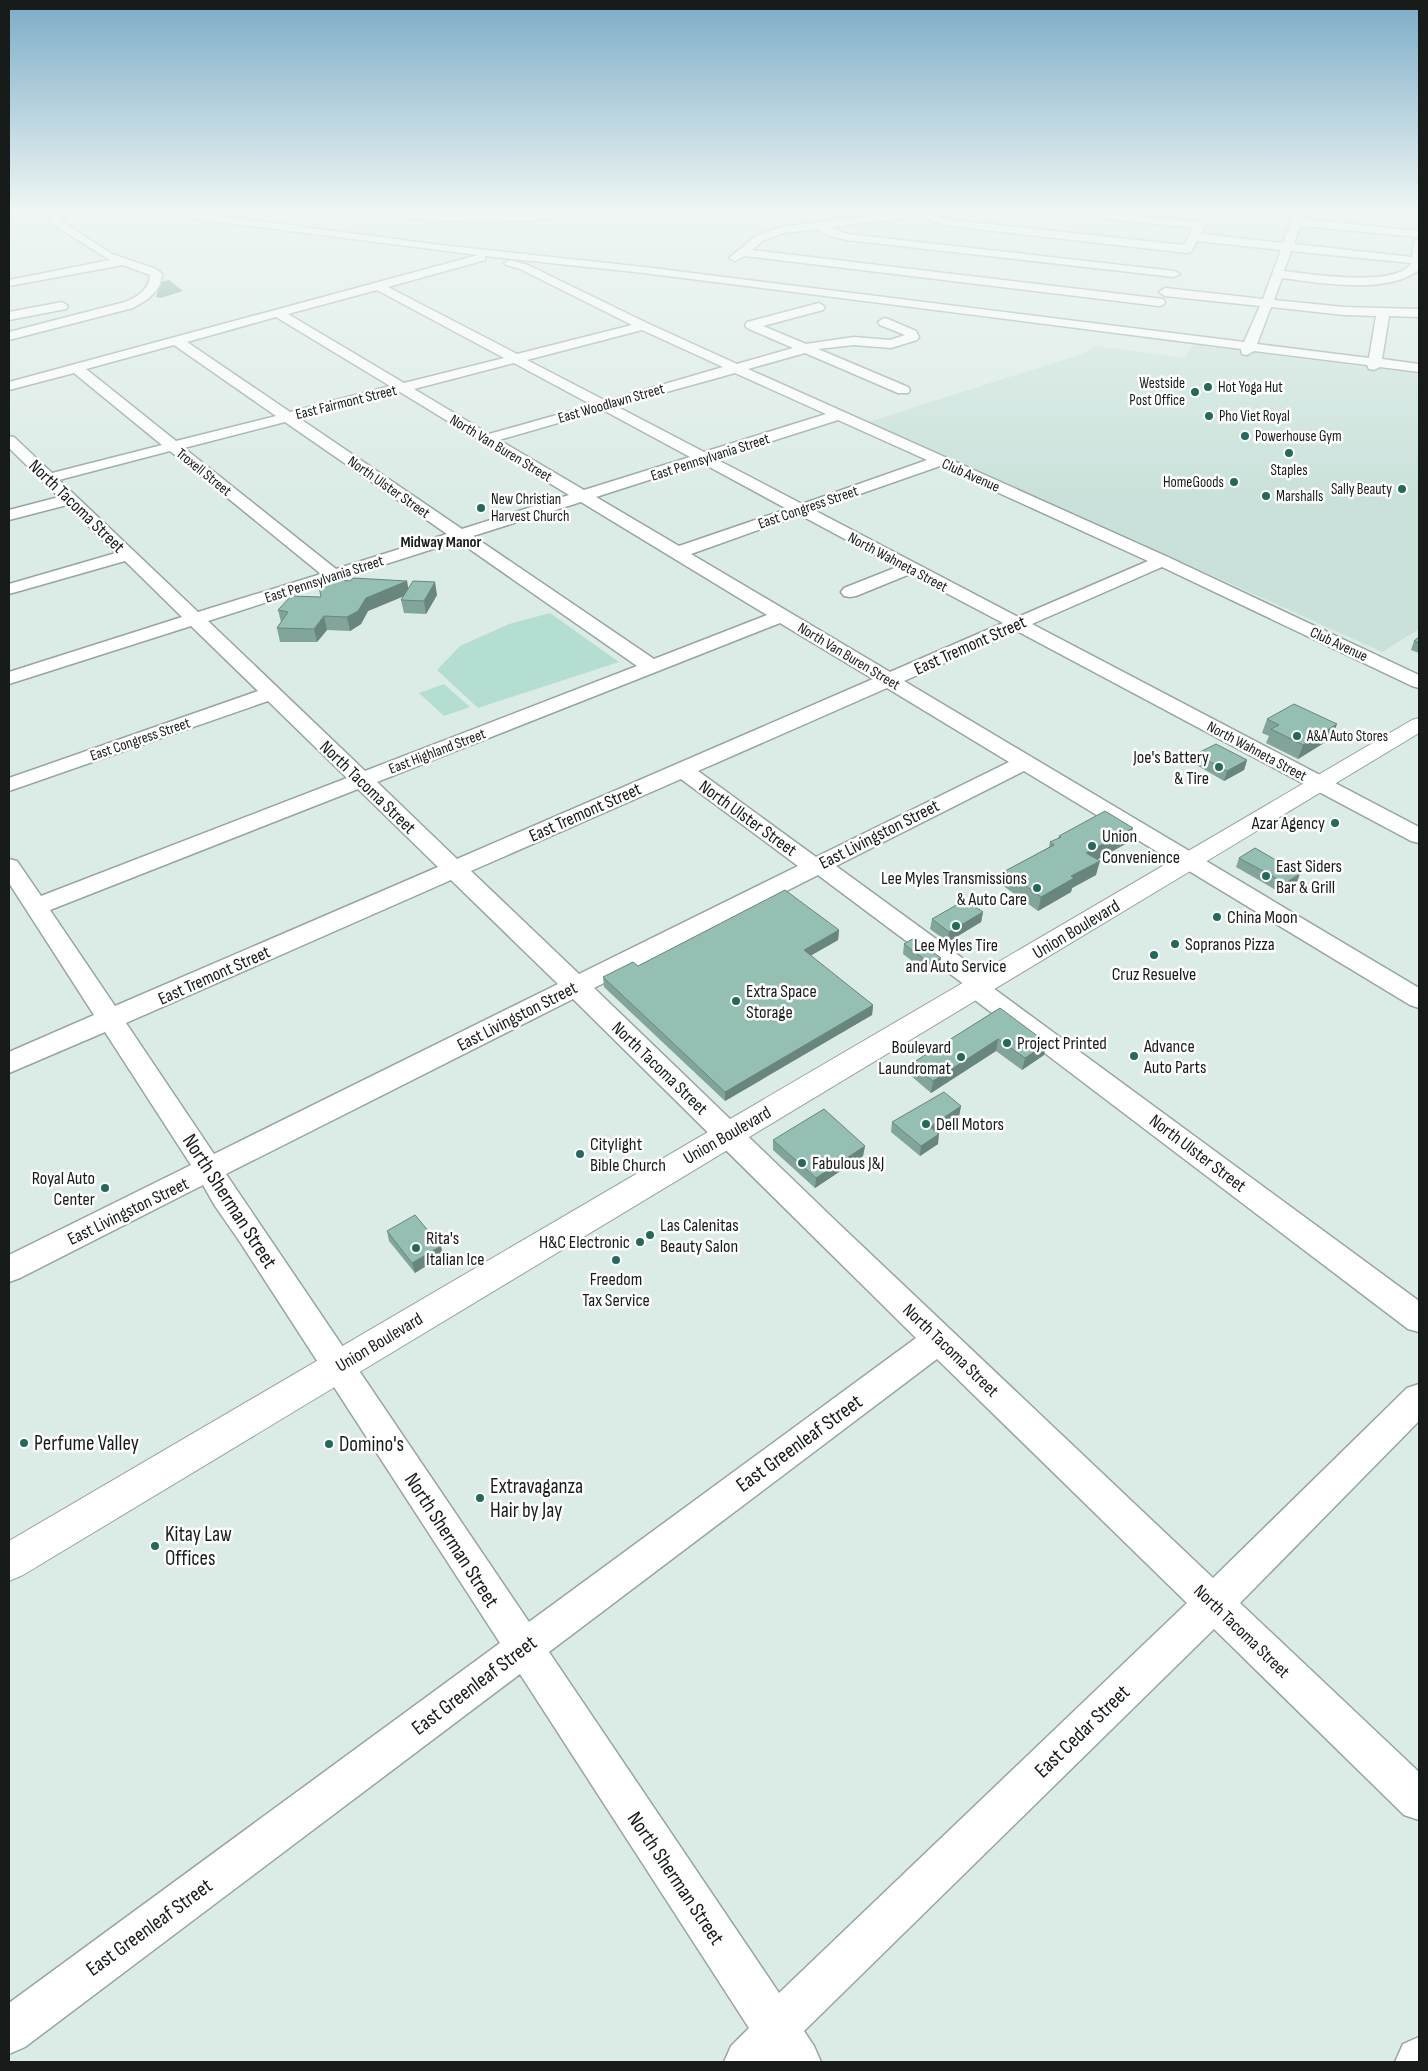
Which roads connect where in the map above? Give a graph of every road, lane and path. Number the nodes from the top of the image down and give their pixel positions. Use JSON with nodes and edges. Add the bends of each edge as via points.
{"nodes":[{"id":1,"x":51,"y":308,"type":"edge"},
{"id":2,"x":119,"y":308,"type":"edge"},
{"id":3,"x":298,"y":308,"type":"edge"},
{"id":4,"x":419,"y":308,"type":"edge"},
{"id":5,"x":609,"y":308,"type":"edge"},
{"id":6,"x":817,"y":308,"type":"edge"},
{"id":7,"x":942,"y":308,"type":"edge"},
{"id":8,"x":992,"y":308,"type":"edge"},
{"id":9,"x":1265,"y":308,"type":"edge"},
{"id":10,"x":1321,"y":308,"type":"edge"},
{"id":11,"x":1419,"y":312,"type":"edge"},
{"id":12,"x":278,"y":313,"type":"junction"},
{"id":13,"x":1383,"y":313,"type":"junction"},
{"id":14,"x":9,"y":316,"type":"edge"},
{"id":15,"x":884,"y":322,"type":"dead end"},
{"id":16,"x":643,"y":326,"type":"junction"},
{"id":17,"x":834,"y":330,"type":"dead end"},
{"id":18,"x":1140,"y":331,"type":"junction"},
{"id":19,"x":800,"y":333,"type":"dead end"},
{"id":20,"x":9,"y":336,"type":"edge"},
{"id":21,"x":782,"y":338,"type":"junction"},
{"id":22,"x":177,"y":341,"type":"junction"},
{"id":23,"x":854,"y":341,"type":"junction"},
{"id":24,"x":1248,"y":348,"type":"junction"},
{"id":25,"x":806,"y":349,"type":"junction"},
{"id":26,"x":515,"y":359,"type":"junction"},
{"id":27,"x":1374,"y":364,"type":"junction"},
{"id":28,"x":76,"y":368,"type":"junction"},
{"id":29,"x":736,"y":368,"type":"junction"},
{"id":30,"x":1419,"y":368,"type":"edge"},
{"id":31,"x":1419,"y":372,"type":"edge"},
{"id":32,"x":9,"y":386,"type":"edge"},
{"id":33,"x":402,"y":388,"type":"junction"},
{"id":34,"x":903,"y":390,"type":"dead end"},
{"id":35,"x":603,"y":405,"type":"junction"},
{"id":36,"x":838,"y":415,"type":"junction"},
{"id":37,"x":288,"y":417,"type":"junction"},
{"id":38,"x":486,"y":439,"type":"junction"},
{"id":39,"x":173,"y":446,"type":"junction"},
{"id":40,"x":12,"y":448,"type":"edge"},
{"id":41,"x":704,"y":459,"type":"junction"},
{"id":42,"x":939,"y":461,"type":"junction"},
{"id":43,"x":49,"y":478,"type":"junction"},
{"id":44,"x":584,"y":497,"type":"junction"},
{"id":45,"x":71,"y":499,"type":"junction"},
{"id":46,"x":799,"y":510,"type":"junction"},
{"id":47,"x":9,"y":516,"type":"edge"},
{"id":48,"x":460,"y":536,"type":"junction"},
{"id":49,"x":676,"y":553,"type":"junction"},
{"id":50,"x":128,"y":555,"type":"junction"},
{"id":51,"x":1162,"y":561,"type":"junction"},
{"id":52,"x":910,"y":568,"type":"junction"},
{"id":53,"x":333,"y":575,"type":"junction"},
{"id":54,"x":9,"y":589,"type":"edge"},
{"id":55,"x":850,"y":592,"type":"dead end"},
{"id":56,"x":782,"y":616,"type":"junction"},
{"id":57,"x":194,"y":620,"type":"junction"},
{"id":58,"x":1018,"y":624,"type":"junction"},
{"id":59,"x":652,"y":667,"type":"junction"},
{"id":60,"x":9,"y":678,"type":"edge"},
{"id":61,"x":889,"y":680,"type":"junction"},
{"id":62,"x":1419,"y":682,"type":"edge"},
{"id":63,"x":270,"y":693,"type":"junction"},
{"id":64,"x":1419,"y":724,"type":"edge"},
{"id":65,"x":1025,"y":762,"type":"junction"},
{"id":66,"x":682,"y":770,"type":"junction"},
{"id":67,"x":361,"y":780,"type":"junction"},
{"id":68,"x":1320,"y":784,"type":"junction"},
{"id":69,"x":9,"y":785,"type":"edge"},
{"id":70,"x":1419,"y":836,"type":"edge"},
{"id":71,"x":1190,"y":861,"type":"junction"},
{"id":72,"x":816,"y":865,"type":"junction"},
{"id":73,"x":9,"y":866,"type":"edge"},
{"id":74,"x":453,"y":870,"type":"junction"},
{"id":75,"x":36,"y":907,"type":"junction"},
{"id":76,"x":576,"y":986,"type":"junction"},
{"id":77,"x":979,"y":986,"type":"junction"},
{"id":78,"x":1419,"y":999,"type":"edge"},
{"id":79,"x":111,"y":1020,"type":"junction"},
{"id":80,"x":9,"y":1063,"type":"edge"},
{"id":81,"x":729,"y":1134,"type":"junction"},
{"id":82,"x":209,"y":1170,"type":"junction"},
{"id":83,"x":9,"y":1269,"type":"edge"},
{"id":84,"x":1419,"y":1319,"type":"edge"},
{"id":85,"x":939,"y":1339,"type":"junction"},
{"id":86,"x":338,"y":1366,"type":"junction"},
{"id":87,"x":1419,"y":1399,"type":"edge"},
{"id":88,"x":9,"y":1562,"type":"edge"},
{"id":89,"x":1213,"y":1604,"type":"junction"},
{"id":90,"x":522,"y":1648,"type":"junction"},
{"id":91,"x":1419,"y":1800,"type":"edge"},
{"id":92,"x":9,"y":2031,"type":"edge"},
{"id":93,"x":788,"y":2047,"type":"edge"},
{"id":94,"x":747,"y":2062,"type":"edge"}],
"edges":[{"from":1,"to":14,"type":"street"},
{"from":2,"to":20,"type":"street"},
{"from":3,"to":12,"type":"street"},
{"from":4,"to":26,"type":"street","name":"North Wahneta Street"},
{"from":5,"to":16,"type":"street","name":"Club Avenue"},
{"from":6,"to":21,"type":"street","via":[[751,325]]},
{"from":7,"to":18,"type":"street"},
{"from":8,"to":18,"type":"street"},
{"from":9,"to":24,"type":"street"},
{"from":10,"to":13,"type":"street"},
{"from":11,"to":13,"type":"street"},
{"from":12,"to":22,"type":"street"},
{"from":12,"to":33,"type":"street","name":"North Van Buren Street"},
{"from":13,"to":27,"type":"street"},
{"from":15,"to":23,"type":"street","name":"East Woodlawn Street","via":[[913,337],[891,344]]},
{"from":16,"to":26,"type":"street","name":"East Fairmont Street"},
{"from":16,"to":29,"type":"street","name":"Club Avenue"},
{"from":17,"to":23,"type":"street"},
{"from":18,"to":24,"type":"street"},
{"from":19,"to":21,"type":"street"},
{"from":21,"to":25,"type":"street"},
{"from":22,"to":28,"type":"street"},
{"from":22,"to":37,"type":"street","name":"North Ulster Street"},
{"from":23,"to":25,"type":"street","name":"East Woodlawn Street"},
{"from":24,"to":27,"type":"street"},
{"from":25,"to":29,"type":"street","name":"East Woodlawn Street"},
{"from":25,"to":34,"type":"street"},
{"from":26,"to":33,"type":"street","name":"East Fairmont Street"},
{"from":26,"to":35,"type":"street","name":"North Wahneta Street"},
{"from":27,"to":30,"type":"street"},
{"from":27,"to":31,"type":"street"},
{"from":28,"to":32,"type":"street"},
{"from":28,"to":39,"type":"street","name":"Troxell Street"},
{"from":29,"to":35,"type":"street","name":"East Woodlawn Street"},
{"from":29,"to":36,"type":"street","name":"Club Avenue"},
{"from":33,"to":37,"type":"street","name":"East Fairmont Street"},
{"from":33,"to":38,"type":"street","name":"North Van Buren Street"},
{"from":35,"to":38,"type":"street","name":"East Woodlawn Street"},
{"from":35,"to":41,"type":"street","name":"North Wahneta Street"},
{"from":36,"to":41,"type":"street","name":"East Pennsylvania Street"},
{"from":36,"to":42,"type":"street","name":"Club Avenue"},
{"from":37,"to":39,"type":"street","name":"East Fairmont Street"},
{"from":37,"to":48,"type":"street","name":"North Ulster Street"},
{"from":38,"to":44,"type":"street","name":"North Van Buren Street"},
{"from":39,"to":43,"type":"street","name":"East Fairmont Street"},
{"from":39,"to":53,"type":"street","name":"Troxell Street"},
{"from":40,"to":43,"type":"street","name":"North Tacoma Street"},
{"from":41,"to":44,"type":"street","name":"East Pennsylvania Street"},
{"from":41,"to":46,"type":"street","name":"North Wahneta Street"},
{"from":42,"to":46,"type":"street","name":"East Congress Street"},
{"from":42,"to":51,"type":"street","name":"Club Avenue"},
{"from":43,"to":45,"type":"street","name":"North Tacoma Street"},
{"from":44,"to":48,"type":"street","name":"East Pennsylvania Street"},
{"from":44,"to":49,"type":"street","name":"North Van Buren Street"},
{"from":45,"to":47,"type":"street"},
{"from":45,"to":50,"type":"street","name":"North Tacoma Street"},
{"from":46,"to":49,"type":"street","name":"East Congress Street"},
{"from":46,"to":52,"type":"street","name":"North Wahneta Street"},
{"from":48,"to":53,"type":"street","name":"East Pennsylvania Street"},
{"from":48,"to":59,"type":"street","name":"North Ulster Street"},
{"from":49,"to":56,"type":"street","name":"North Van Buren Street"},
{"from":50,"to":54,"type":"street"},
{"from":50,"to":57,"type":"street","name":"North Tacoma Street"},
{"from":51,"to":58,"type":"street","name":"East Tremont Street"},
{"from":51,"to":62,"type":"street","name":"Club Avenue"},
{"from":52,"to":55,"type":"street"},
{"from":52,"to":58,"type":"street","name":"North Wahneta Street"},
{"from":53,"to":57,"type":"street","name":"East Pennsylvania Street"},
{"from":56,"to":59,"type":"street","name":"East Highland Street"},
{"from":56,"to":61,"type":"street","name":"North Van Buren Street"},
{"from":57,"to":60,"type":"street","name":"East Pennsylvania Street"},
{"from":57,"to":63,"type":"street","name":"North Tacoma Street"},
{"from":58,"to":61,"type":"street","name":"East Tremont Street"},
{"from":58,"to":68,"type":"street","name":"North Wahneta Street"},
{"from":59,"to":67,"type":"street","name":"East Highland Street"},
{"from":61,"to":65,"type":"street","name":"North Van Buren Street"},
{"from":61,"to":66,"type":"street","name":"East Tremont Street"},
{"from":63,"to":67,"type":"street","name":"North Tacoma Street"},
{"from":63,"to":69,"type":"street","name":"East Congress Street"},
{"from":64,"to":68,"type":"main road","name":"Union Boulevard"},
{"from":65,"to":71,"type":"street","name":"North Van Buren Street"},
{"from":65,"to":72,"type":"street","name":"East Livingston Street"},
{"from":66,"to":72,"type":"street","name":"North Ulster Street"},
{"from":66,"to":74,"type":"street","name":"East Tremont Street"},
{"from":67,"to":74,"type":"street","name":"North Tacoma Street"},
{"from":67,"to":75,"type":"street","name":"East Highland Street"},
{"from":68,"to":70,"type":"street","name":"North Wahneta Street"},
{"from":68,"to":71,"type":"main road","name":"Union Boulevard"},
{"from":71,"to":77,"type":"main road","name":"Union Boulevard"},
{"from":71,"to":78,"type":"street","name":"North Van Buren Street"},
{"from":72,"to":76,"type":"street","name":"East Livingston Street"},
{"from":72,"to":77,"type":"street","name":"North Ulster Street"},
{"from":73,"to":75,"type":"street","name":"North Sherman Street"},
{"from":74,"to":76,"type":"street","name":"North Tacoma Street"},
{"from":74,"to":79,"type":"street","name":"East Tremont Street"},
{"from":75,"to":79,"type":"street","name":"North Sherman Street"},
{"from":76,"to":81,"type":"street","name":"North Tacoma Street"},
{"from":76,"to":82,"type":"street","name":"East Livingston Street"},
{"from":77,"to":81,"type":"main road","name":"Union Boulevard"},
{"from":77,"to":84,"type":"street","name":"North Ulster Street"},
{"from":79,"to":80,"type":"street","name":"East Tremont Street"},
{"from":79,"to":82,"type":"street","name":"North Sherman Street"},
{"from":81,"to":85,"type":"street","name":"North Tacoma Street"},
{"from":81,"to":86,"type":"main road","name":"Union Boulevard"},
{"from":82,"to":83,"type":"street","name":"East Livingston Street"},
{"from":82,"to":86,"type":"street","name":"North Sherman Street"},
{"from":85,"to":89,"type":"street","name":"North Tacoma Street"},
{"from":85,"to":90,"type":"street","name":"East Greenleaf Street"},
{"from":86,"to":88,"type":"main road","name":"Union Boulevard"},
{"from":86,"to":90,"type":"street","name":"North Sherman Street"},
{"from":87,"to":89,"type":"street","name":"East Cedar Street"},
{"from":89,"to":91,"type":"street","name":"North Tacoma Street"},
{"from":89,"to":93,"type":"street","name":"East Cedar Street","via":[[788,2015]]},
{"from":90,"to":92,"type":"street","name":"East Greenleaf Street"},
{"from":90,"to":93,"type":"street","name":"North Sherman Street"},
{"from":93,"to":94,"type":"street","name":"East Cedar Street"}]}
